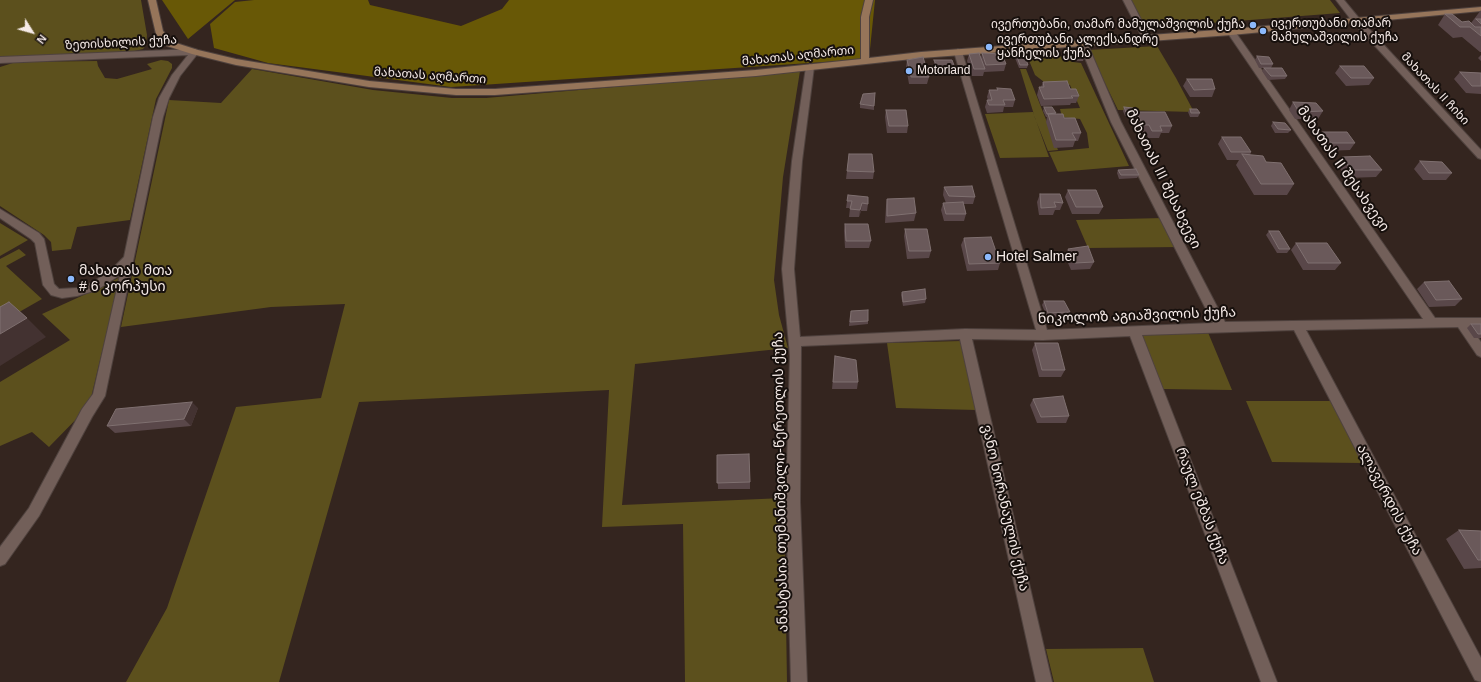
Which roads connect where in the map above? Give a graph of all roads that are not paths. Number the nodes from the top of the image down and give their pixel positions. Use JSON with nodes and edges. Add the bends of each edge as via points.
{"nodes":[{"id":1,"x":152,"y":0,"type":"edge"},
{"id":2,"x":869,"y":0,"type":"edge"},
{"id":3,"x":1127,"y":0,"type":"edge"},
{"id":4,"x":1340,"y":0,"type":"edge"},
{"id":5,"x":1481,"y":9,"type":"edge"},
{"id":6,"x":1355,"y":19,"type":"junction"},
{"id":7,"x":1231,"y":32,"type":"junction"},
{"id":8,"x":1147,"y":39,"type":"junction"},
{"id":9,"x":1083,"y":43,"type":"junction"},
{"id":10,"x":195,"y":52,"type":"junction"},
{"id":11,"x":958,"y":52,"type":"junction"},
{"id":12,"x":0,"y":60,"type":"edge"},
{"id":13,"x":865,"y":61,"type":"junction"},
{"id":14,"x":810,"y":67,"type":"junction"},
{"id":15,"x":1481,"y":156,"type":"edge"},
{"id":16,"x":0,"y":213,"type":"edge"},
{"id":17,"x":129,"y":260,"type":"junction"},
{"id":18,"x":1461,"y":322,"type":"junction"},
{"id":19,"x":1481,"y":322,"type":"edge"},
{"id":20,"x":1432,"y":323,"type":"junction"},
{"id":21,"x":1297,"y":325,"type":"junction"},
{"id":22,"x":1220,"y":327,"type":"junction"},
{"id":23,"x":1134,"y":331,"type":"junction"},
{"id":24,"x":965,"y":334,"type":"junction"},
{"id":25,"x":1043,"y":335,"type":"junction"},
{"id":26,"x":795,"y":342,"type":"junction"},
{"id":27,"x":1481,"y":352,"type":"edge"},
{"id":28,"x":0,"y":559,"type":"edge"},
{"id":29,"x":1481,"y":674,"type":"edge"},
{"id":30,"x":799,"y":682,"type":"edge"},
{"id":31,"x":1044,"y":682,"type":"edge"},
{"id":32,"x":1269,"y":682,"type":"edge"}],
"edges":[{"from":1,"to":10,"type":"main road","name":"მახათას აღმართი","via":[[159,32],[170,44]]},
{"from":2,"to":13,"type":"main road","via":[[865,17]]},
{"from":3,"to":8,"type":"street"},
{"from":4,"to":6,"type":"street","name":"მახათას II ჩიხი"},
{"from":5,"to":6,"type":"main road","name":"მახათას აღმართი"},
{"from":6,"to":7,"type":"main road","name":"მახათას აღმართი"},
{"from":6,"to":15,"type":"street","name":"მახათას II ჩიხი"},
{"from":7,"to":8,"type":"main road","name":"მახათას აღმართი"},
{"from":7,"to":20,"type":"street","name":"მახათას II შესახვევი"},
{"from":8,"to":9,"type":"main road","name":"მახათას აღმართი"},
{"from":9,"to":11,"type":"main road","name":"მახათას აღმართი"},
{"from":9,"to":22,"type":"street","name":"მახათას III შესახვევი","via":[[1116,122]]},
{"from":10,"to":12,"type":"street","name":"ზეთისხილის ქუჩა"},
{"from":10,"to":14,"type":"main road","name":"მახათას აღმართი","via":[[236,62],[369,84],[456,92],[495,92]]},
{"from":10,"to":17,"type":"street","via":[[176,75],[164,98]]},
{"from":11,"to":13,"type":"main road","name":"მახათას აღმართი"},
{"from":11,"to":25,"type":"street"},
{"from":13,"to":14,"type":"main road","name":"მახათას აღმართი"},
{"from":14,"to":26,"type":"street","name":"ანასტასია თუმანიშვილი-წერეთლის ქუჩა","via":[[797,161],[788,268]]},
{"from":16,"to":17,"type":"street","via":[[40,242],[49,284],[55,292],[62,294],[93,287],[113,275]]},
{"from":17,"to":28,"type":"street","via":[[99,396],[87,413],[34,512]]},
{"from":18,"to":19,"type":"street","name":"ნიკოლოზ აგიაშვილის ქუჩა"},
{"from":18,"to":20,"type":"street","name":"ნიკოლოზ აგიაშვილის ქუჩა"},
{"from":18,"to":27,"type":"street"},
{"from":20,"to":21,"type":"street","name":"ნიკოლოზ აგიაშვილის ქუჩა"},
{"from":21,"to":22,"type":"street","name":"ნიკოლოზ აგიაშვილის ქუჩა"},
{"from":21,"to":29,"type":"street","name":"ალავერდის ქუჩა"},
{"from":22,"to":23,"type":"street","name":"ნიკოლოზ აგიაშვილის ქუჩა"},
{"from":23,"to":25,"type":"street","name":"ნიკოლოზ აგიაშვილის ქუჩა"},
{"from":23,"to":32,"type":"street","name":"რაულ ეშბას ქუჩა"},
{"from":24,"to":25,"type":"street","name":"ნიკოლოზ აგიაშვილის ქუჩა"},
{"from":24,"to":26,"type":"street","name":"ნიკოლოზ აგიაშვილის ქუჩა"},
{"from":24,"to":31,"type":"street","name":"ვანო ხორანაულის ქუჩა"},
{"from":26,"to":30,"type":"street","name":"ანასტასია თუმანიშვილი-წერეთლის ქუჩა","via":[[793,502]]}]}
